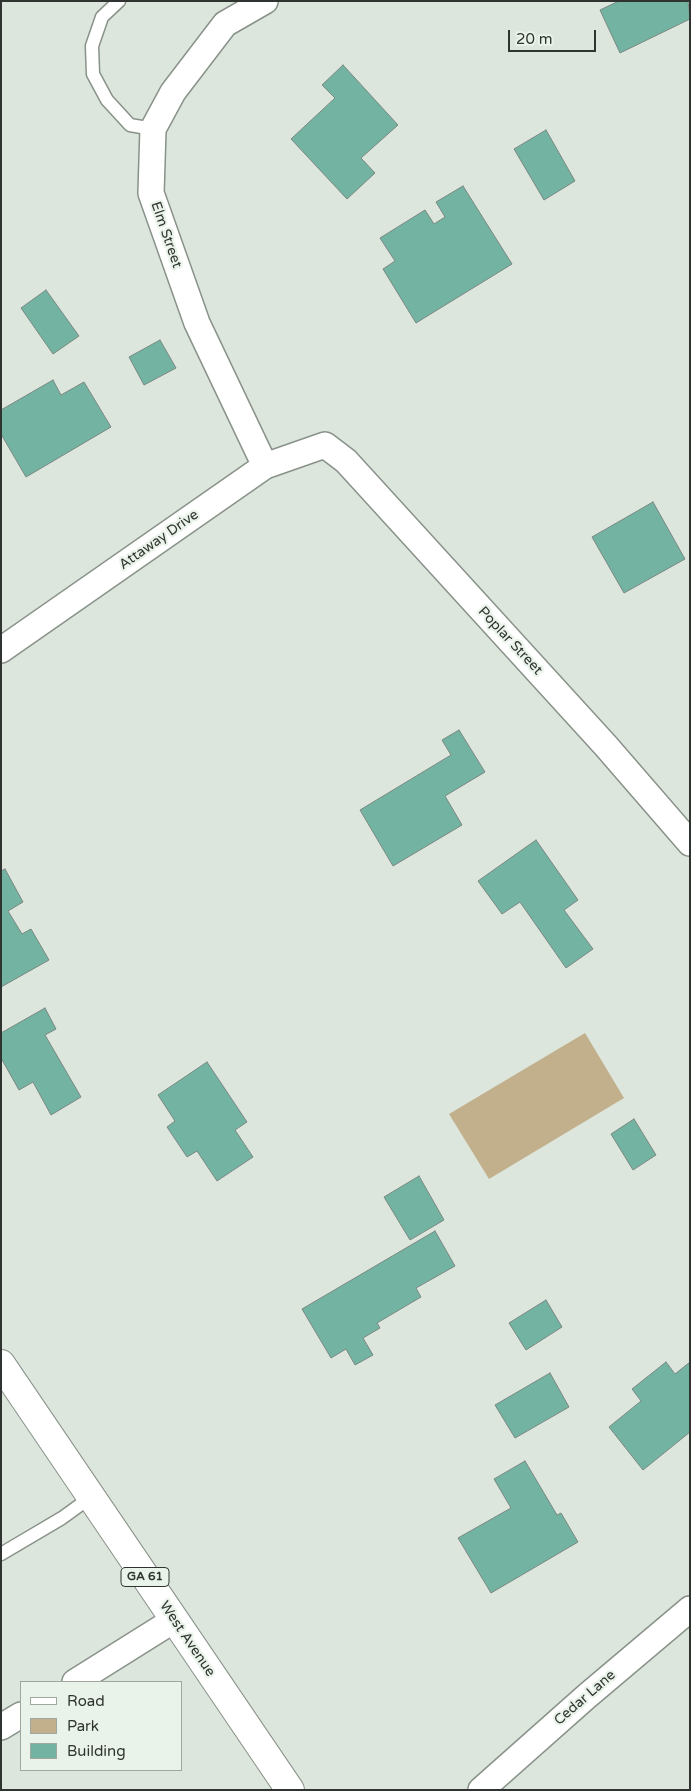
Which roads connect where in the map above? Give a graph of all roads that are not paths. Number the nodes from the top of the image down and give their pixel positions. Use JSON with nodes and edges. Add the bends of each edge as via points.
{"nodes":[{"id":1,"x":119,"y":1,"type":"edge"},
{"id":2,"x":265,"y":1,"type":"edge"},
{"id":3,"x":153,"y":129,"type":"junction"},
{"id":4,"x":325,"y":445,"type":"joint"},
{"id":5,"x":265,"y":466,"type":"junction"},
{"id":6,"x":1,"y":650,"type":"edge"},
{"id":7,"x":690,"y":843,"type":"edge"},
{"id":8,"x":1,"y":1364,"type":"edge"},
{"id":9,"x":91,"y":1497,"type":"junction"},
{"id":10,"x":1,"y":1554,"type":"edge"},
{"id":11,"x":690,"y":1609,"type":"edge"},
{"id":12,"x":174,"y":1620,"type":"junction"},
{"id":13,"x":77,"y":1681,"type":"edge"},
{"id":14,"x":20,"y":1716,"type":"edge"},
{"id":15,"x":1,"y":1727,"type":"edge"},
{"id":16,"x":290,"y":1790,"type":"edge"},
{"id":17,"x":481,"y":1790,"type":"edge"}],
"edges":[{"from":1,"to":3,"type":"lane","via":[[102,17],[92,46],[93,74],[107,100],[130,126]]},
{"from":2,"to":3,"type":"street","name":"Elm Street","via":[[225,24],[173,92]]},
{"from":3,"to":5,"type":"street","name":"Elm Street","via":[[151,193],[197,323]]},
{"from":4,"to":5,"type":"street","name":"Attaway Drive"},
{"from":4,"to":7,"type":"street","name":"Poplar Street","via":[[346,461]]},
{"from":5,"to":6,"type":"street","name":"Attaway Drive"},
{"from":8,"to":9,"type":"main road","name":"West Avenue","number":"GA 61"},
{"from":9,"to":10,"type":"lane"},
{"from":9,"to":12,"type":"main road","name":"West Avenue","number":"GA 61"},
{"from":11,"to":17,"type":"street","name":"Cedar Lane"},
{"from":12,"to":13,"type":"street"},
{"from":12,"to":16,"type":"main road","name":"West Avenue","number":"GA 61"},
{"from":14,"to":15,"type":"street"}]}
